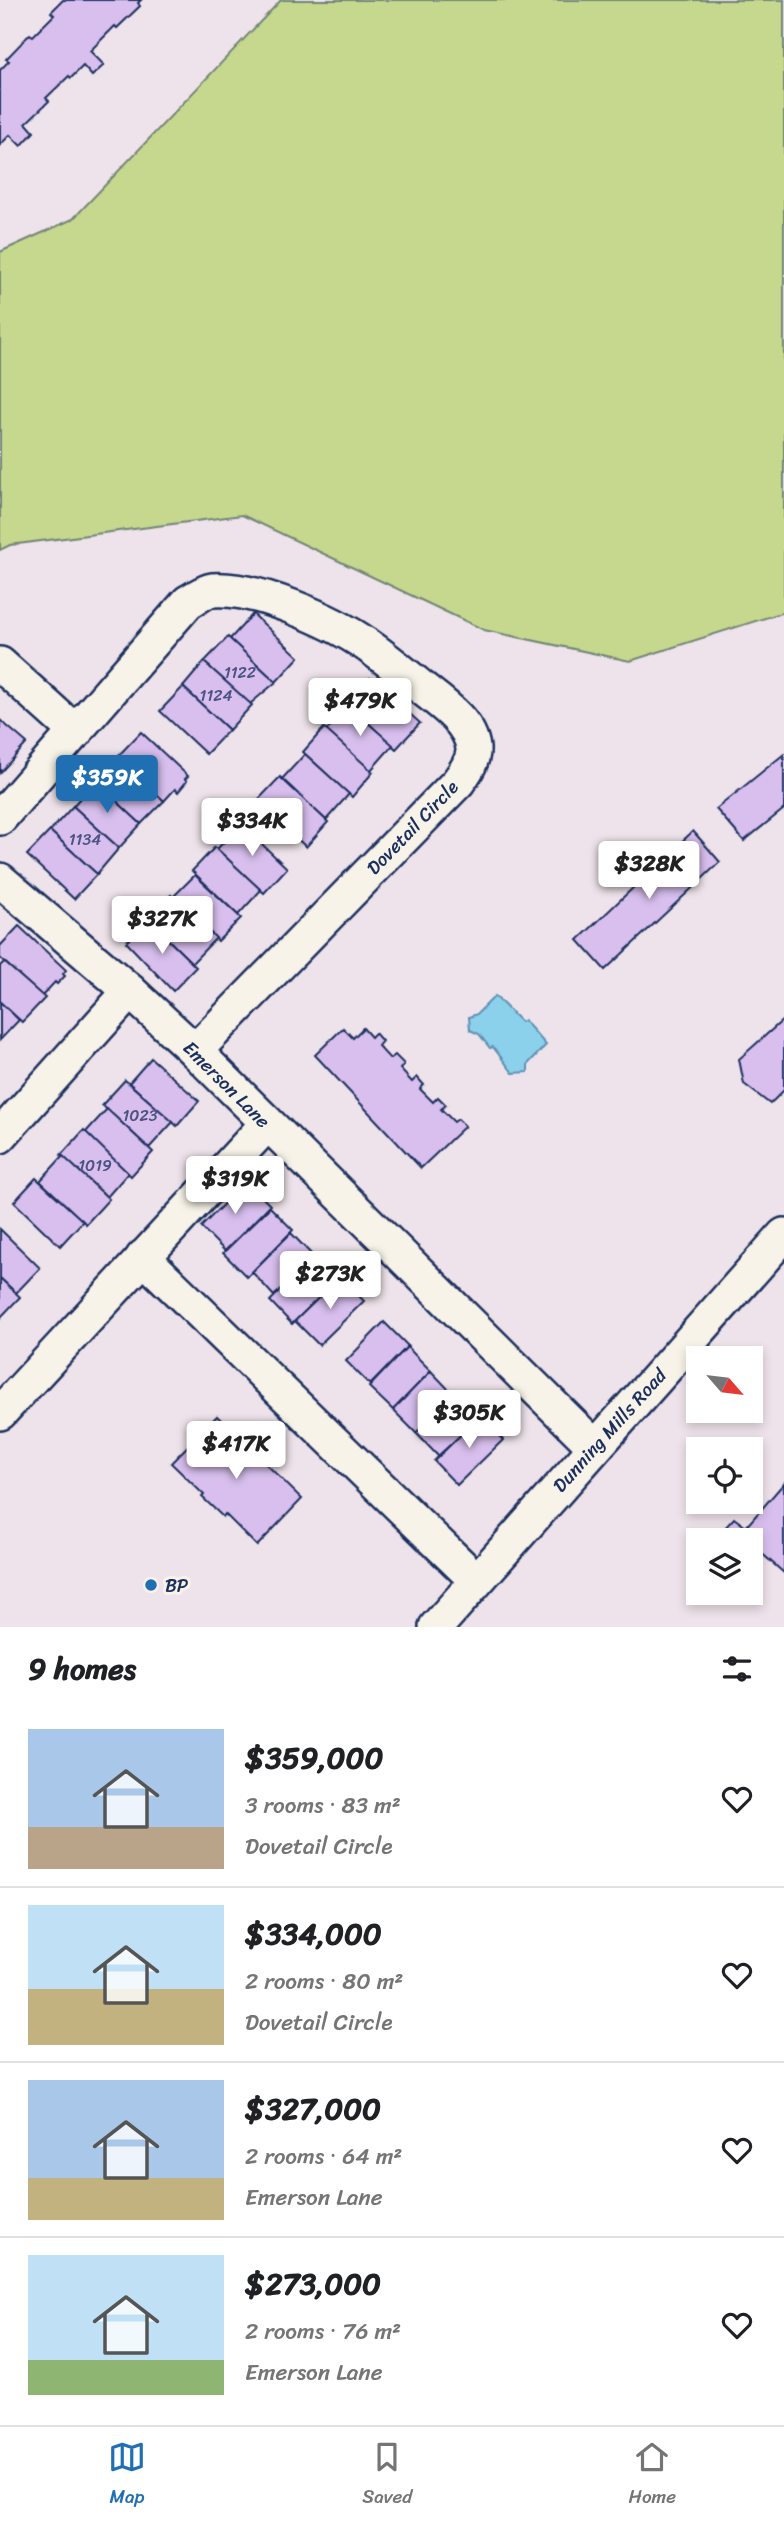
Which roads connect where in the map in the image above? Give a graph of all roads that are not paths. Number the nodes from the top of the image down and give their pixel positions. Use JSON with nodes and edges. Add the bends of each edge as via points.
{"nodes":[{"id":1,"x":0,"y":664,"type":"edge"},
{"id":2,"x":76,"y":732,"type":"junction"},
{"id":3,"x":0,"y":818,"type":"edge"},
{"id":4,"x":0,"y":880,"type":"edge"},
{"id":5,"x":130,"y":991,"type":"junction"},
{"id":6,"x":195,"y":1051,"type":"junction"},
{"id":7,"x":267,"y":1124,"type":"junction"},
{"id":8,"x":0,"y":1136,"type":"edge"},
{"id":9,"x":784,"y":1235,"type":"edge"},
{"id":10,"x":143,"y":1257,"type":"junction"},
{"id":11,"x":0,"y":1413,"type":"edge"},
{"id":12,"x":594,"y":1446,"type":"junction"},
{"id":13,"x":477,"y":1580,"type":"junction"},
{"id":14,"x":436,"y":1627,"type":"edge"}],
"edges":[{"from":1,"to":2,"type":"street"},
{"from":2,"to":3,"type":"street","name":"Dovetail Circle"},
{"from":2,"to":6,"type":"street","name":"Dovetail Circle","via":[[188,602],[209,590],[275,600],[365,643],[447,708],[467,730],[473,749],[470,765],[458,782]]},
{"from":4,"to":5,"type":"street","name":"Emerson Lane"},
{"from":5,"to":6,"type":"street","name":"Emerson Lane"},
{"from":5,"to":8,"type":"street"},
{"from":6,"to":7,"type":"street","name":"Emerson Lane"},
{"from":7,"to":10,"type":"street"},
{"from":7,"to":12,"type":"street","name":"Emerson Lane"},
{"from":9,"to":12,"type":"street","name":"Dunning Mills Road"},
{"from":10,"to":11,"type":"street"},
{"from":10,"to":13,"type":"street"},
{"from":12,"to":13,"type":"street","name":"Dunning Mills Road"},
{"from":13,"to":14,"type":"street","name":"Dunning Mills Road"}]}
